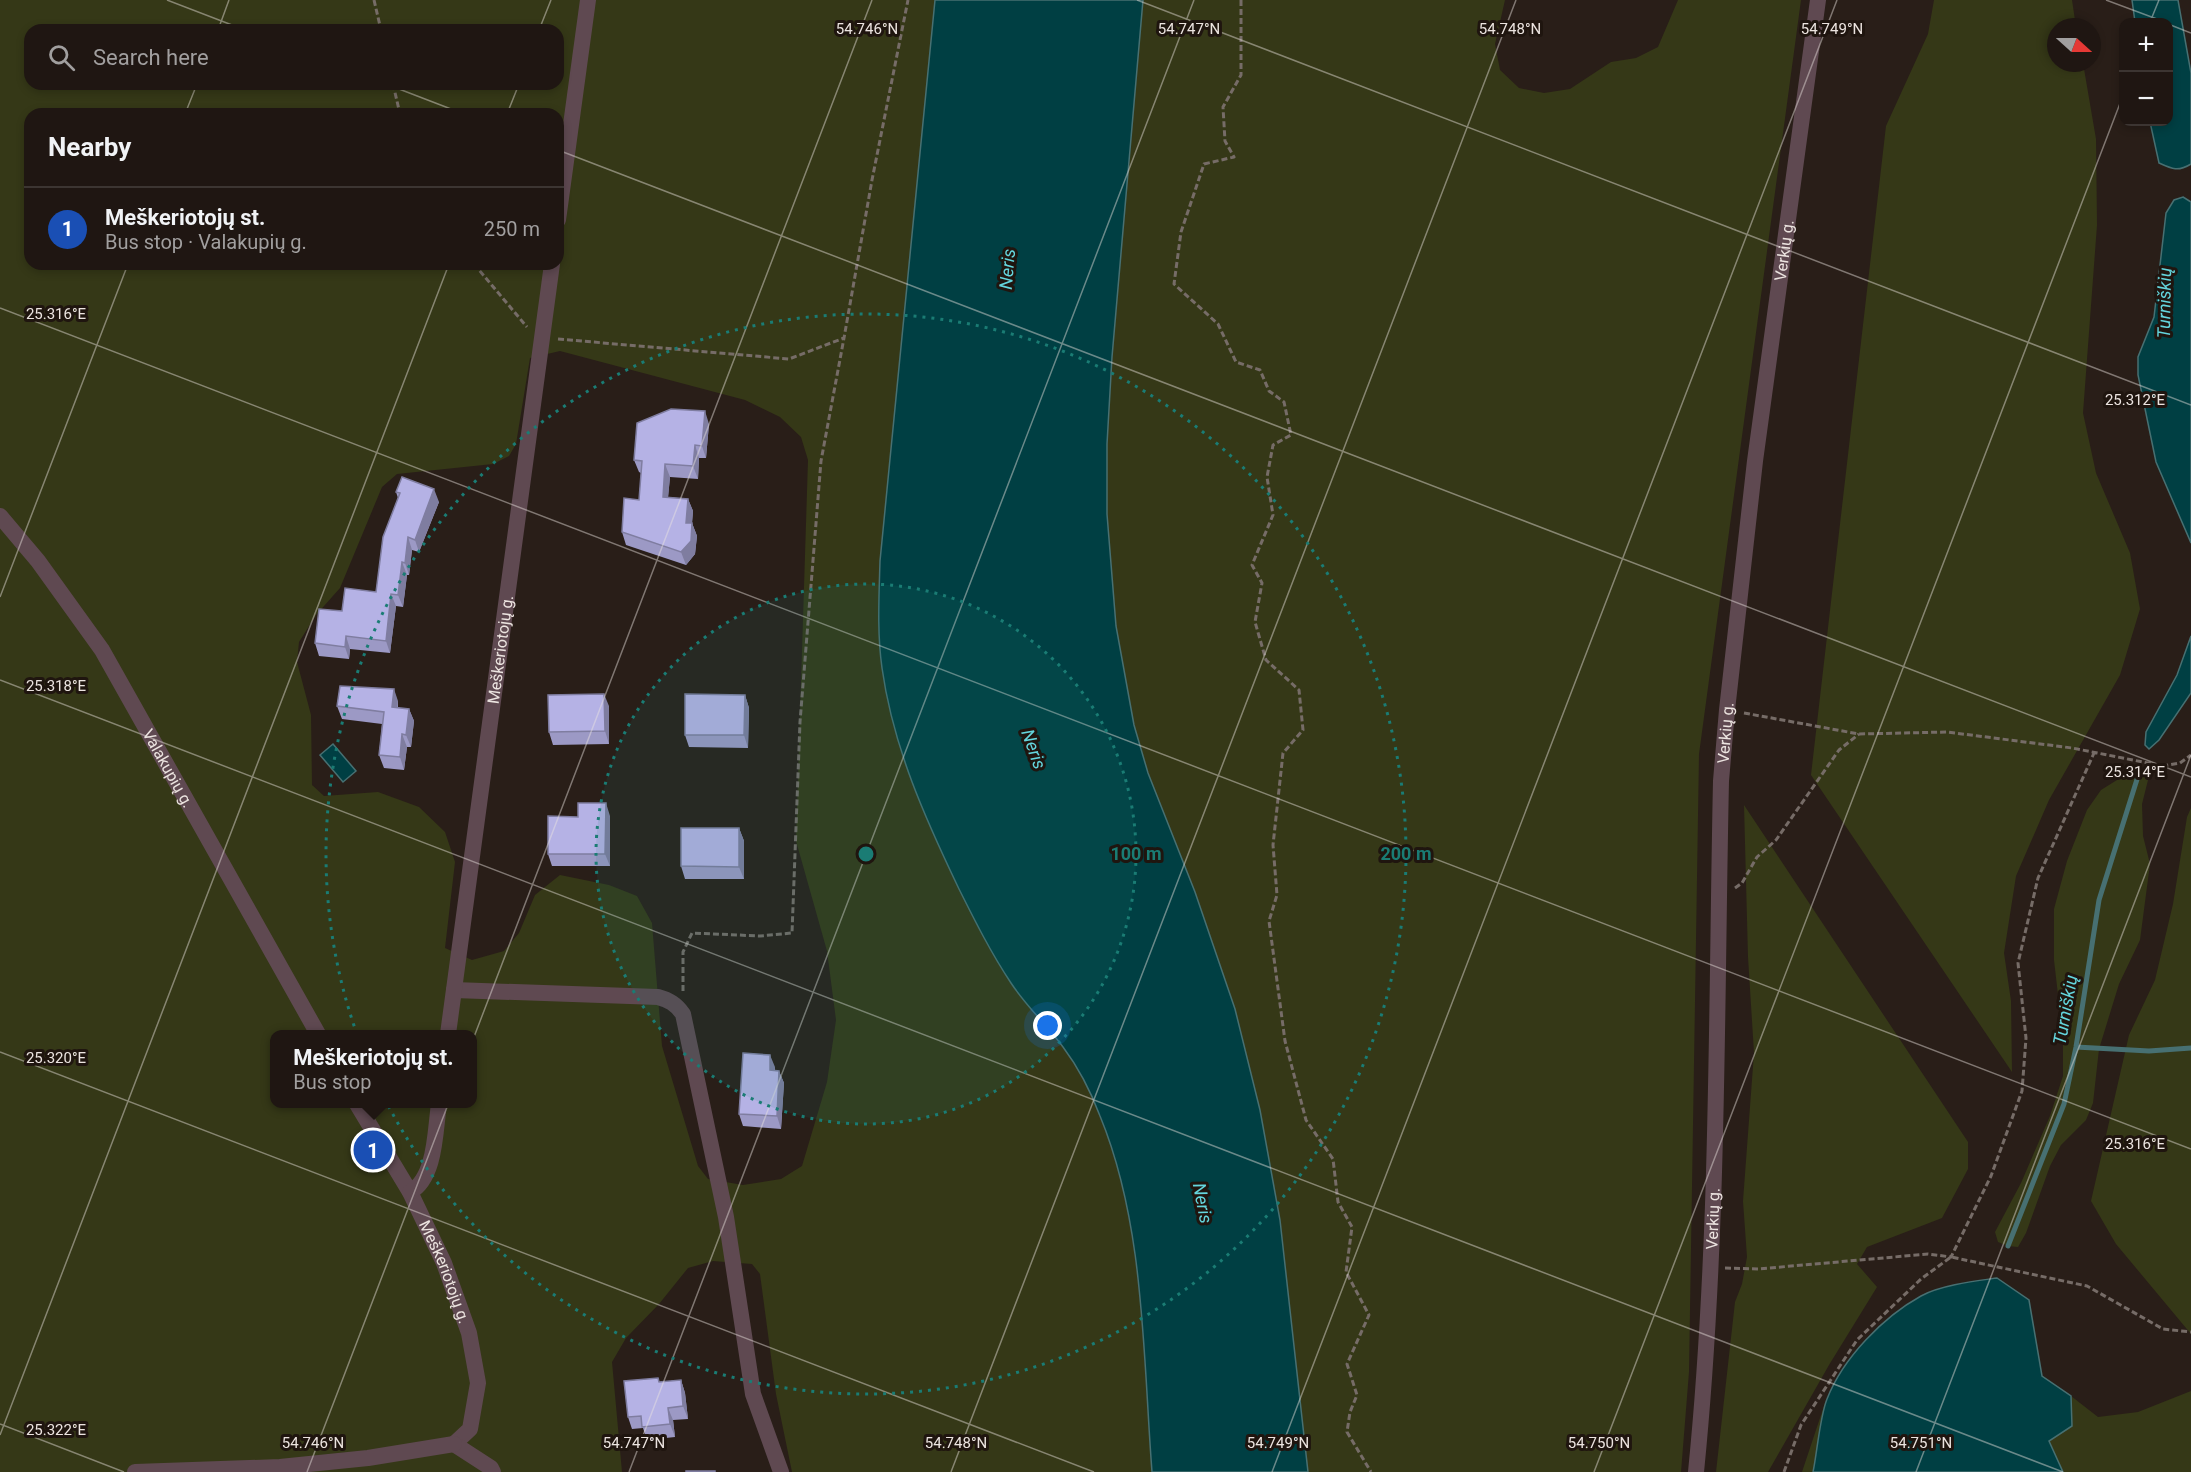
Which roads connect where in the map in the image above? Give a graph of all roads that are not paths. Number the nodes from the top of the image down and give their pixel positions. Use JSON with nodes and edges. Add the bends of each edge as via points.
{"nodes":[{"id":1,"x":588,"y":0,"type":"edge"},
{"id":2,"x":1818,"y":0,"type":"edge"},
{"id":3,"x":564,"y":176,"type":"edge"},
{"id":4,"x":551,"y":270,"type":"edge"},
{"id":5,"x":0,"y":516,"type":"edge"},
{"id":6,"x":454,"y":990,"type":"junction"},
{"id":7,"x":315,"y":1030,"type":"edge"},
{"id":8,"x":449,"y":1030,"type":"edge"},
{"id":9,"x":359,"y":1108,"type":"edge"},
{"id":10,"x":438,"y":1108,"type":"edge"},
{"id":11,"x":410,"y":1192,"type":"junction"},
{"id":12,"x":454,"y":1444,"type":"junction"},
{"id":13,"x":135,"y":1472,"type":"edge"},
{"id":14,"x":493,"y":1472,"type":"edge"},
{"id":15,"x":781,"y":1472,"type":"edge"},
{"id":16,"x":1696,"y":1472,"type":"edge"}],
"edges":[{"from":1,"to":3,"type":"street"},
{"from":2,"to":16,"type":"street","name":"Verkių g.","via":[[1755,461],[1721,781],[1712,1268]]},
{"from":4,"to":6,"type":"street","name":"Meškeriotojų g."},
{"from":5,"to":7,"type":"street","name":"Valakupių g.","via":[[102,650]]},
{"from":6,"to":8,"type":"street","name":"Meškeriotojų g."},
{"from":6,"to":15,"type":"street","via":[[658,997],[668,999],[683,1014],[726,1217],[753,1394]]},
{"from":9,"to":11,"type":"street"},
{"from":10,"to":11,"type":"street","via":[[426,1176]]},
{"from":11,"to":12,"type":"street","name":"Meškeriotojų g.","via":[[459,1302],[478,1383],[470,1429]]},
{"from":12,"to":13,"type":"street","via":[[280,1467]]},
{"from":12,"to":14,"type":"street"}]}
